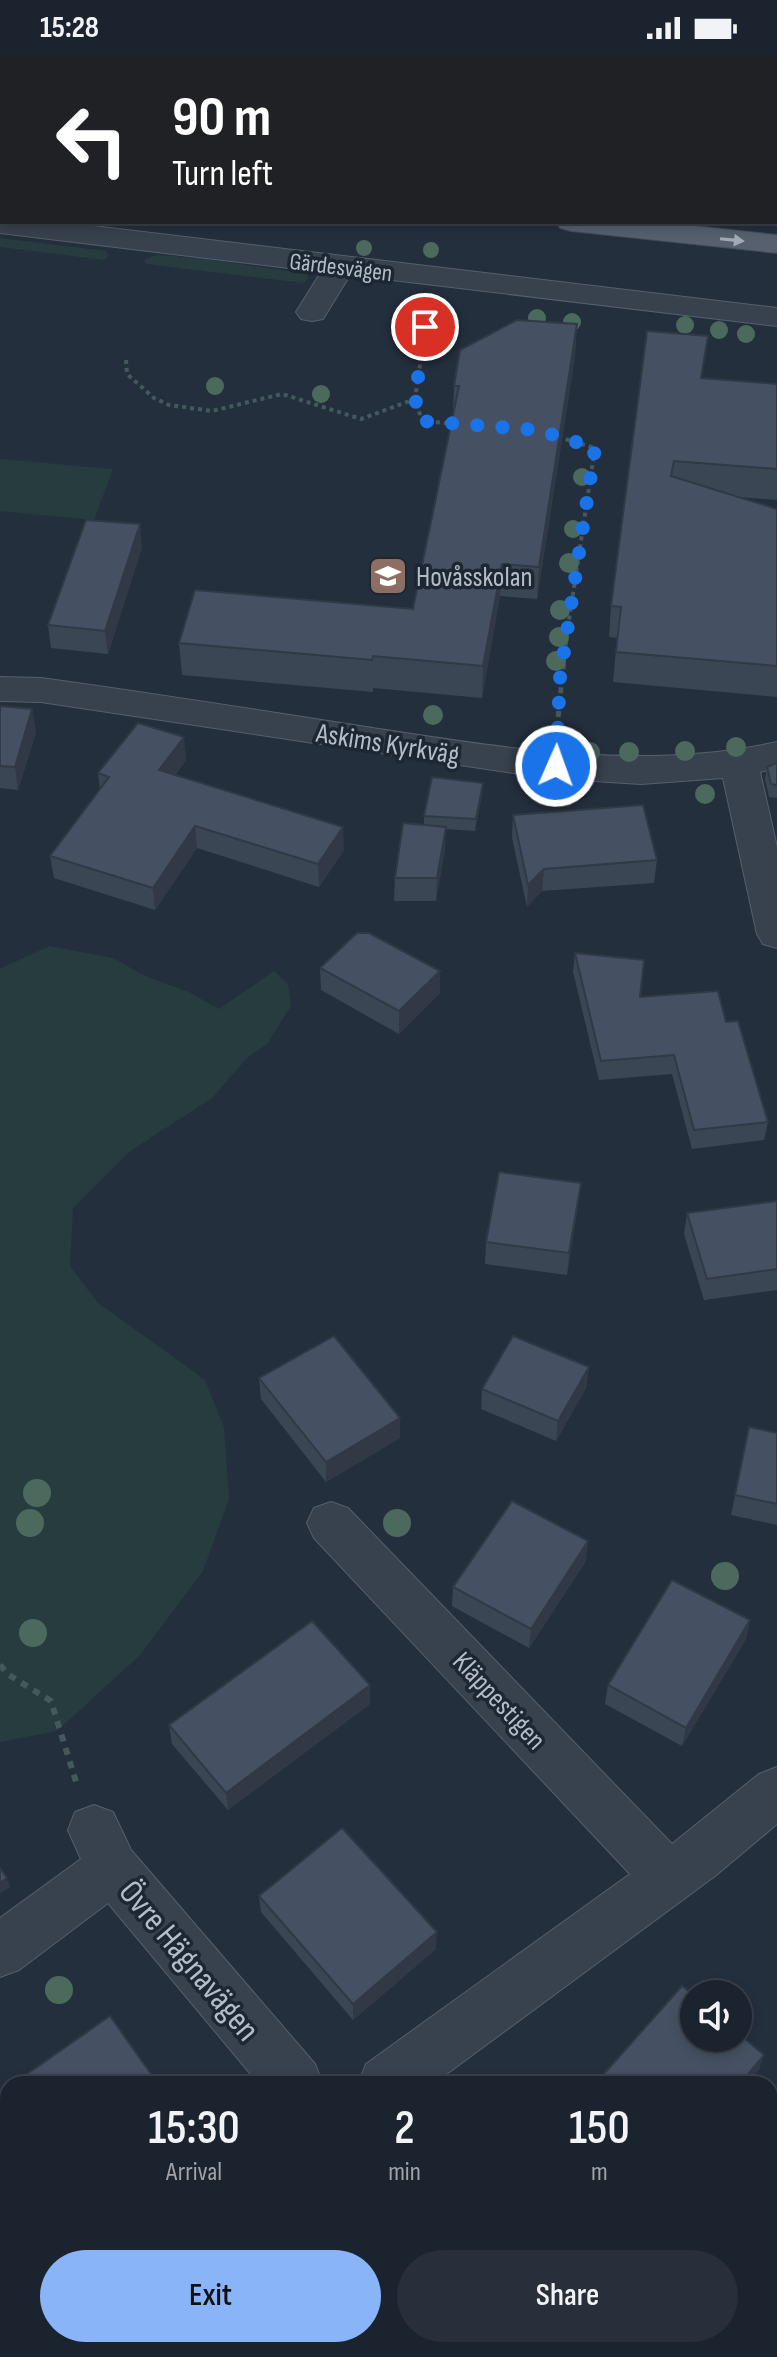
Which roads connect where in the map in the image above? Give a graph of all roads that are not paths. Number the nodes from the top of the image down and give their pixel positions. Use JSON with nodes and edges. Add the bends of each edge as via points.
{"nodes":[{"id":1,"x":0,"y":224,"type":"edge"},
{"id":2,"x":590,"y":224,"type":"edge"},
{"id":3,"x":777,"y":244,"type":"edge"},
{"id":4,"x":339,"y":267,"type":"junction"},
{"id":5,"x":312,"y":312,"type":"dead end"},
{"id":6,"x":777,"y":317,"type":"edge"},
{"id":7,"x":0,"y":689,"type":"edge"},
{"id":8,"x":777,"y":755,"type":"edge"},
{"id":9,"x":739,"y":764,"type":"junction"},
{"id":10,"x":777,"y":934,"type":"edge"},
{"id":11,"x":331,"y":1523,"type":"dead end"},
{"id":12,"x":777,"y":1791,"type":"edge"},
{"id":13,"x":669,"y":1878,"type":"junction"},
{"id":14,"x":0,"y":1951,"type":"edge"},
{"id":15,"x":288,"y":2076,"type":"edge"},
{"id":16,"x":397,"y":2076,"type":"edge"}],
"edges":[{"from":1,"to":4,"type":"street","name":"Gärdesvägen"},
{"from":2,"to":3,"type":"main road","one_way":true},
{"from":4,"to":5,"type":"street"},
{"from":4,"to":6,"type":"street","name":"Gärdesvägen"},
{"from":7,"to":9,"type":"street","name":"Askims Kyrkväg","via":[[41,690],[556,766],[685,769]]},
{"from":8,"to":9,"type":"street","name":"Askims Kyrkväg"},
{"from":9,"to":10,"type":"street"},
{"from":11,"to":13,"type":"street","name":"Kläppestigen"},
{"from":12,"to":13,"type":"street"},
{"from":13,"to":16,"type":"street"},
{"from":14,"to":15,"type":"street","name":"Övre Hägnavägen","via":[[103,1849]]}]}
